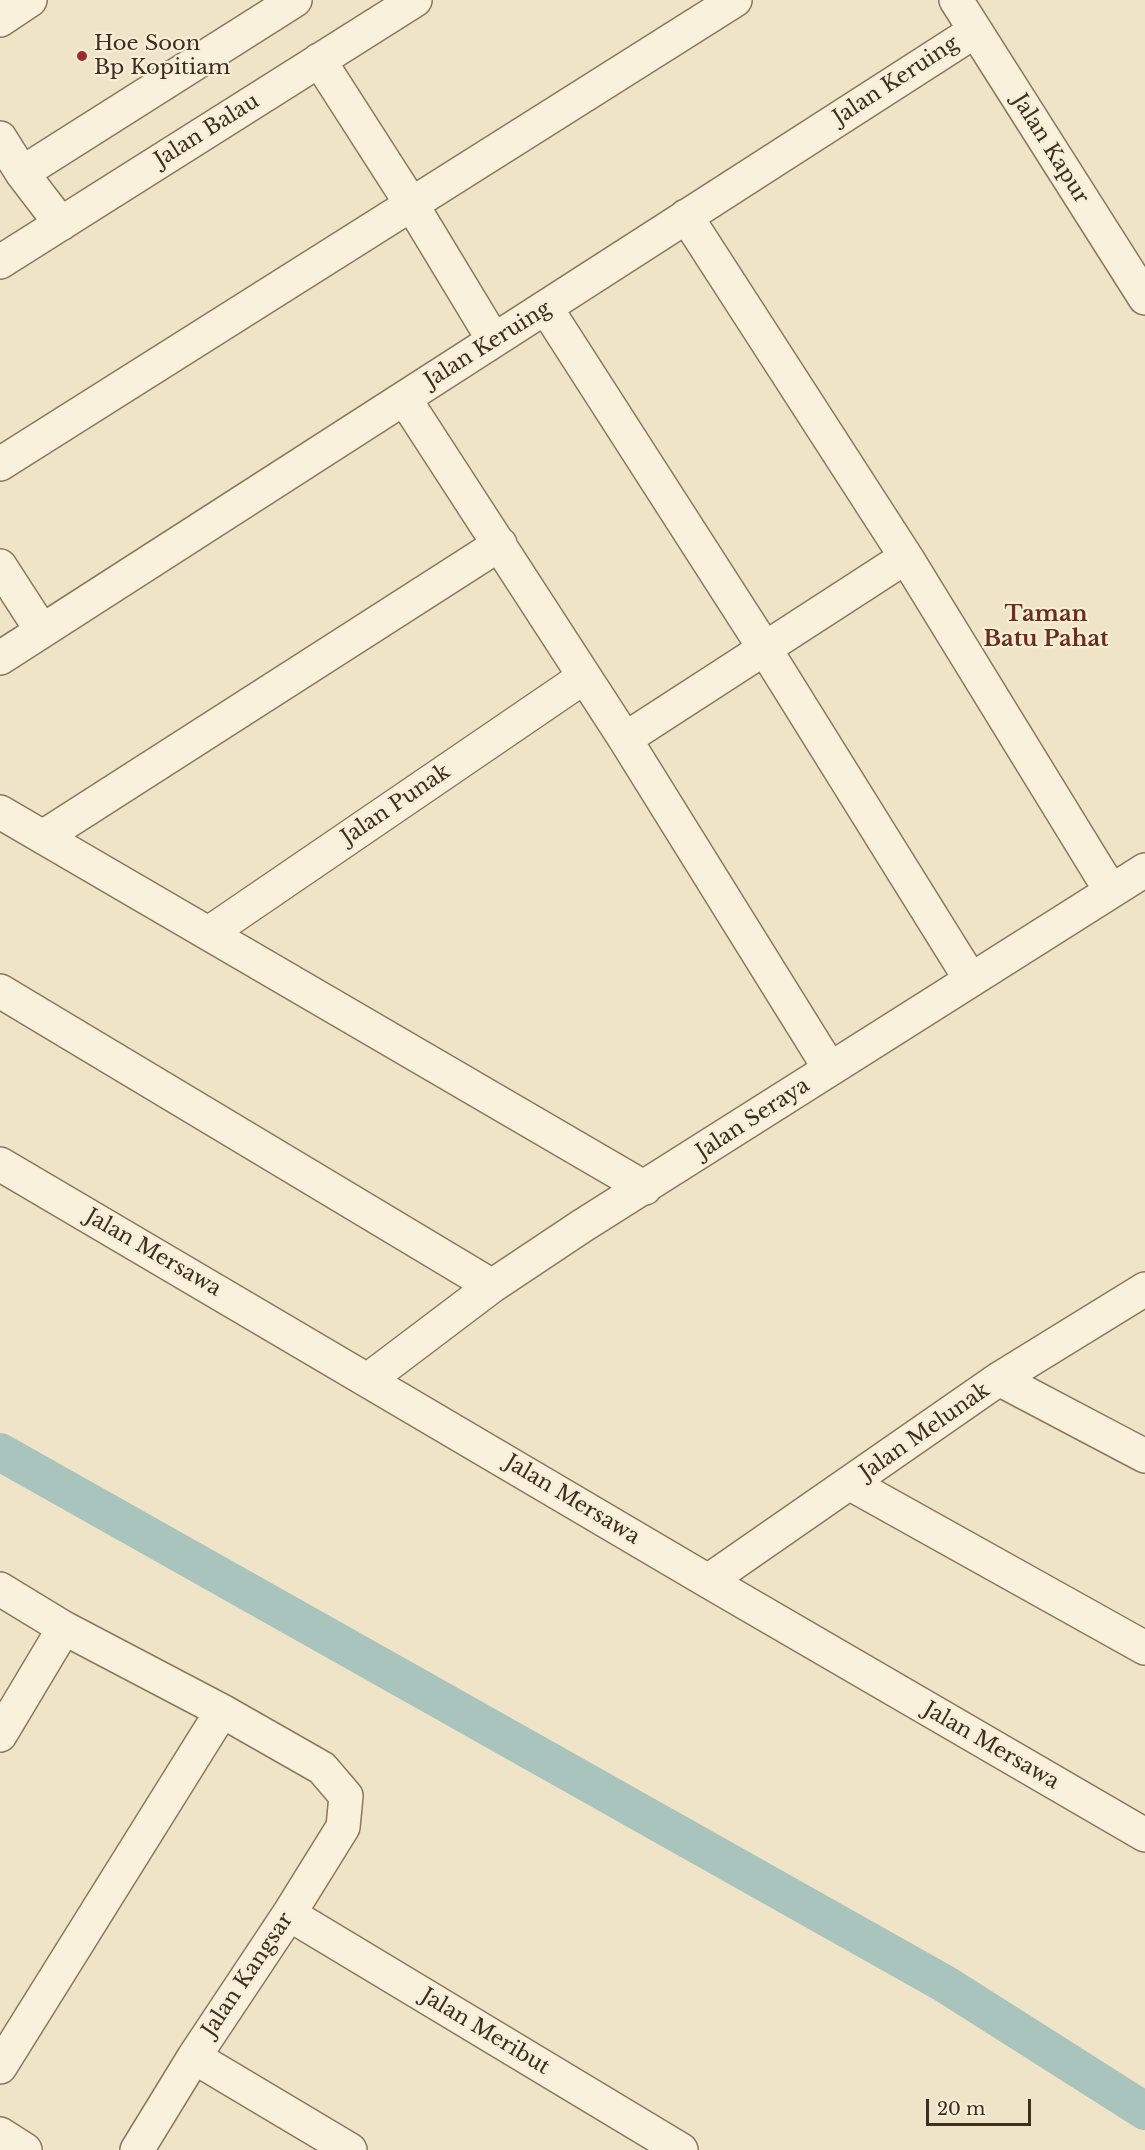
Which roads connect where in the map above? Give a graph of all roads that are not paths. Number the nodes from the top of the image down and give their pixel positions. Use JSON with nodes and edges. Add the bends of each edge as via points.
{"nodes":[{"id":1,"x":30,"y":0,"type":"edge"},
{"id":2,"x":295,"y":0,"type":"edge"},
{"id":3,"x":735,"y":0,"type":"edge"},
{"id":4,"x":956,"y":0,"type":"edge"},
{"id":5,"x":397,"y":5,"type":"edge"},
{"id":6,"x":0,"y":20,"type":"edge"},
{"id":7,"x":975,"y":31,"type":"junction"},
{"id":8,"x":319,"y":60,"type":"junction"},
{"id":9,"x":0,"y":138,"type":"edge"},
{"id":10,"x":22,"y":173,"type":"junction"},
{"id":11,"x":412,"y":205,"type":"junction"},
{"id":12,"x":686,"y":216,"type":"junction"},
{"id":13,"x":61,"y":224,"type":"junction"},
{"id":14,"x":0,"y":262,"type":"edge"},
{"id":15,"x":1145,"y":298,"type":"edge"},
{"id":16,"x":546,"y":309,"type":"junction"},
{"id":17,"x":493,"y":339,"type":"junction"},
{"id":18,"x":404,"y":398,"type":"junction"},
{"id":19,"x":0,"y":464,"type":"edge"},
{"id":20,"x":500,"y":544,"type":"junction"},
{"id":21,"x":906,"y":557,"type":"junction"},
{"id":22,"x":0,"y":566,"type":"edge"},
{"id":23,"x":42,"y":631,"type":"junction"},
{"id":24,"x":765,"y":649,"type":"junction"},
{"id":25,"x":0,"y":658,"type":"edge"},
{"id":26,"x":584,"y":677,"type":"junction"},
{"id":27,"x":625,"y":739,"type":"junction"},
{"id":28,"x":0,"y":812,"type":"edge"},
{"id":29,"x":43,"y":837,"type":"junction"},
{"id":30,"x":1145,"y":870,"type":"edge"},
{"id":31,"x":1111,"y":891,"type":"junction"},
{"id":32,"x":209,"y":933,"type":"junction"},
{"id":33,"x":971,"y":980,"type":"junction"},
{"id":34,"x":0,"y":992,"type":"edge"},
{"id":35,"x":831,"y":1069,"type":"junction"},
{"id":36,"x":0,"y":1164,"type":"edge"},
{"id":37,"x":645,"y":1188,"type":"junction"},
{"id":38,"x":492,"y":1286,"type":"junction"},
{"id":39,"x":1145,"y":1289,"type":"edge"},
{"id":40,"x":369,"y":1379,"type":"junction"},
{"id":41,"x":999,"y":1379,"type":"junction"},
{"id":42,"x":1145,"y":1456,"type":"edge"},
{"id":43,"x":851,"y":1484,"type":"junction"},
{"id":44,"x":708,"y":1581,"type":"junction"},
{"id":45,"x":0,"y":1589,"type":"edge"},
{"id":46,"x":64,"y":1628,"type":"junction"},
{"id":47,"x":1145,"y":1648,"type":"edge"},
{"id":48,"x":222,"y":1711,"type":"junction"},
{"id":49,"x":0,"y":1735,"type":"edge"},
{"id":50,"x":1145,"y":1835,"type":"edge"},
{"id":51,"x":289,"y":1914,"type":"junction"},
{"id":52,"x":194,"y":2057,"type":"junction"},
{"id":53,"x":0,"y":2067,"type":"edge"},
{"id":54,"x":0,"y":2134,"type":"edge"},
{"id":55,"x":25,"y":2150,"type":"edge"},
{"id":56,"x":137,"y":2150,"type":"edge"},
{"id":57,"x":351,"y":2150,"type":"edge"},
{"id":58,"x":681,"y":2150,"type":"edge"}],
"edges":[{"from":1,"to":6,"type":"street"},
{"from":2,"to":10,"type":"street"},
{"from":3,"to":11,"type":"street"},
{"from":4,"to":7,"type":"street","name":"Jalan Kapur"},
{"from":5,"to":8,"type":"street","name":"Jalan Balau"},
{"from":7,"to":12,"type":"street","name":"Jalan Keruing"},
{"from":7,"to":15,"type":"street","name":"Jalan Kapur"},
{"from":8,"to":11,"type":"street"},
{"from":8,"to":13,"type":"street","name":"Jalan Balau"},
{"from":9,"to":10,"type":"street"},
{"from":10,"to":13,"type":"street"},
{"from":11,"to":17,"type":"street"},
{"from":11,"to":19,"type":"street"},
{"from":12,"to":16,"type":"street","name":"Jalan Keruing"},
{"from":12,"to":21,"type":"street"},
{"from":13,"to":14,"type":"street","name":"Jalan Balau"},
{"from":16,"to":17,"type":"street","name":"Jalan Keruing"},
{"from":16,"to":24,"type":"street"},
{"from":17,"to":18,"type":"street","name":"Jalan Keruing"},
{"from":18,"to":20,"type":"street"},
{"from":18,"to":23,"type":"street","name":"Jalan Keruing"},
{"from":20,"to":26,"type":"street"},
{"from":20,"to":29,"type":"street"},
{"from":21,"to":24,"type":"street"},
{"from":21,"to":31,"type":"street"},
{"from":22,"to":23,"type":"street"},
{"from":23,"to":25,"type":"street","name":"Jalan Keruing"},
{"from":24,"to":27,"type":"street"},
{"from":24,"to":33,"type":"street"},
{"from":26,"to":27,"type":"street"},
{"from":26,"to":32,"type":"street","name":"Jalan Punak"},
{"from":27,"to":35,"type":"street"},
{"from":28,"to":29,"type":"street"},
{"from":29,"to":32,"type":"street"},
{"from":30,"to":31,"type":"street","name":"Jalan Seraya"},
{"from":31,"to":33,"type":"street","name":"Jalan Seraya"},
{"from":32,"to":37,"type":"street"},
{"from":33,"to":35,"type":"street","name":"Jalan Seraya"},
{"from":34,"to":38,"type":"street"},
{"from":35,"to":37,"type":"street","name":"Jalan Seraya"},
{"from":36,"to":40,"type":"street","name":"Jalan Mersawa"},
{"from":37,"to":38,"type":"street","name":"Jalan Seraya"},
{"from":38,"to":40,"type":"street","name":"Jalan Seraya"},
{"from":39,"to":41,"type":"street","name":"Jalan Melunak"},
{"from":40,"to":44,"type":"street","name":"Jalan Mersawa"},
{"from":41,"to":42,"type":"street"},
{"from":41,"to":43,"type":"street","name":"Jalan Melunak"},
{"from":43,"to":44,"type":"street","name":"Jalan Melunak"},
{"from":43,"to":47,"type":"street"},
{"from":44,"to":50,"type":"street","name":"Jalan Mersawa"},
{"from":45,"to":46,"type":"street"},
{"from":46,"to":48,"type":"street"},
{"from":46,"to":49,"type":"street"},
{"from":48,"to":51,"type":"street","name":"Jalan Kangsar","via":[[322,1768],[346,1796],[343,1827]]},
{"from":48,"to":53,"type":"street"},
{"from":51,"to":52,"type":"street","name":"Jalan Kangsar"},
{"from":51,"to":58,"type":"street","name":"Jalan Meribut"},
{"from":52,"to":56,"type":"street","name":"Jalan Kangsar"},
{"from":52,"to":57,"type":"street"},
{"from":54,"to":55,"type":"street"}]}
